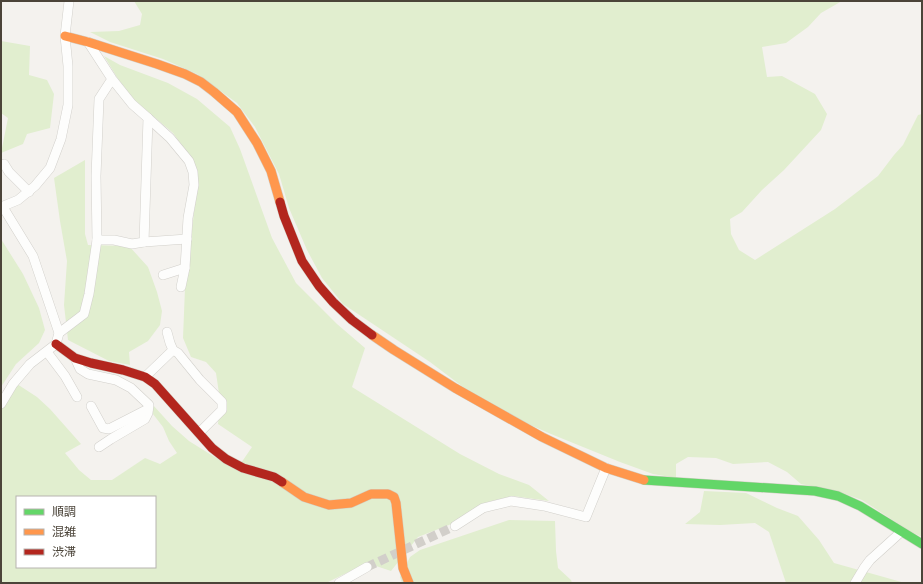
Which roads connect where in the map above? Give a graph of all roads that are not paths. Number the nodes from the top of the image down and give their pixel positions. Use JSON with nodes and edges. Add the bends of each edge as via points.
{"nodes":[{"id":1,"x":68,"y":1,"type":"edge"},
{"id":2,"x":65,"y":36,"type":"junction"},
{"id":3,"x":88,"y":42,"type":"junction"},
{"id":4,"x":112,"y":79,"type":"junction"},
{"id":5,"x":148,"y":118,"type":"junction"},
{"id":6,"x":4,"y":164,"type":"dead end"},
{"id":7,"x":29,"y":192,"type":"junction"},
{"id":8,"x":2,"y":207,"type":"edge"},
{"id":9,"x":186,"y":239,"type":"junction"},
{"id":10,"x":97,"y":240,"type":"junction"},
{"id":11,"x":144,"y":242,"type":"junction"},
{"id":12,"x":185,"y":268,"type":"junction"},
{"id":13,"x":163,"y":275,"type":"dead end"},
{"id":14,"x":181,"y":287,"type":"dead end"},
{"id":15,"x":167,"y":332,"type":"dead end"},
{"id":16,"x":60,"y":333,"type":"junction"},
{"id":17,"x":56,"y":344,"type":"junction"},
{"id":18,"x":173,"y":350,"type":"junction"},
{"id":19,"x":47,"y":352,"type":"junction"},
{"id":20,"x":75,"y":358,"type":"junction"},
{"id":21,"x":145,"y":378,"type":"junction"},
{"id":22,"x":77,"y":397,"type":"dead end"},
{"id":23,"x":1,"y":404,"type":"edge"},
{"id":24,"x":91,"y":406,"type":"dead end"},
{"id":25,"x":148,"y":408,"type":"junction"},
{"id":26,"x":199,"y":433,"type":"junction"},
{"id":27,"x":99,"y":447,"type":"dead end"},
{"id":28,"x":606,"y":468,"type":"junction"},
{"id":29,"x":455,"y":526,"type":"tunnel mouth"},
{"id":30,"x":901,"y":532,"type":"junction"},
{"id":31,"x":922,"y":544,"type":"edge"},
{"id":32,"x":367,"y":567,"type":"tunnel mouth"},
{"id":33,"x":339,"y":583,"type":"edge"},
{"id":34,"x":409,"y":583,"type":"edge"},
{"id":35,"x":855,"y":583,"type":"edge"}],
"edges":[{"from":1,"to":2,"type":"street"},
{"from":2,"to":3,"type":"street"},
{"from":2,"to":7,"type":"street","via":[[68,105],[61,139],[50,168]]},
{"from":3,"to":4,"type":"street"},
{"from":3,"to":28,"type":"street","via":[[185,74],[201,82],[237,112],[271,171],[284,216],[302,261],[319,286],[352,320],[394,350],[456,388],[542,437]]},
{"from":4,"to":5,"type":"street","via":[[132,104]]},
{"from":4,"to":10,"type":"street","via":[[99,99]]},
{"from":5,"to":9,"type":"street","via":[[189,160],[193,172],[194,185]]},
{"from":5,"to":11,"type":"street"},
{"from":6,"to":7,"type":"street"},
{"from":7,"to":8,"type":"street"},
{"from":8,"to":16,"type":"street","via":[[33,256]]},
{"from":9,"to":11,"type":"street"},
{"from":9,"to":12,"type":"street"},
{"from":10,"to":11,"type":"street","via":[[132,244]]},
{"from":10,"to":16,"type":"street","via":[[84,314]]},
{"from":12,"to":13,"type":"street"},
{"from":12,"to":14,"type":"street"},
{"from":15,"to":18,"type":"street"},
{"from":16,"to":17,"type":"street"},
{"from":17,"to":19,"type":"street"},
{"from":17,"to":20,"type":"street"},
{"from":18,"to":21,"type":"street"},
{"from":18,"to":26,"type":"street","via":[[222,402],[222,410]]},
{"from":19,"to":22,"type":"street"},
{"from":19,"to":23,"type":"street","via":[[30,364],[13,384]]},
{"from":20,"to":21,"type":"street"},
{"from":20,"to":25,"type":"street","via":[[80,369],[88,374],[116,380],[131,388],[149,405]]},
{"from":21,"to":26,"type":"street","via":[[155,384]]},
{"from":24,"to":25,"type":"street","via":[[103,428],[109,429]]},
{"from":25,"to":27,"type":"street","via":[[145,419]]},
{"from":26,"to":34,"type":"street","via":[[226,459],[243,468],[274,478],[304,497],[330,505],[351,503],[371,494],[388,494],[394,497],[403,568]]},
{"from":28,"to":29,"type":"street","via":[[586,517],[511,501],[483,508]]},
{"from":28,"to":30,"type":"street","via":[[646,481],[815,491],[838,496],[860,506]]},
{"from":30,"to":31,"type":"street"},
{"from":30,"to":35,"type":"street","via":[[870,560]]},
{"from":32,"to":33,"type":"street"}]}
